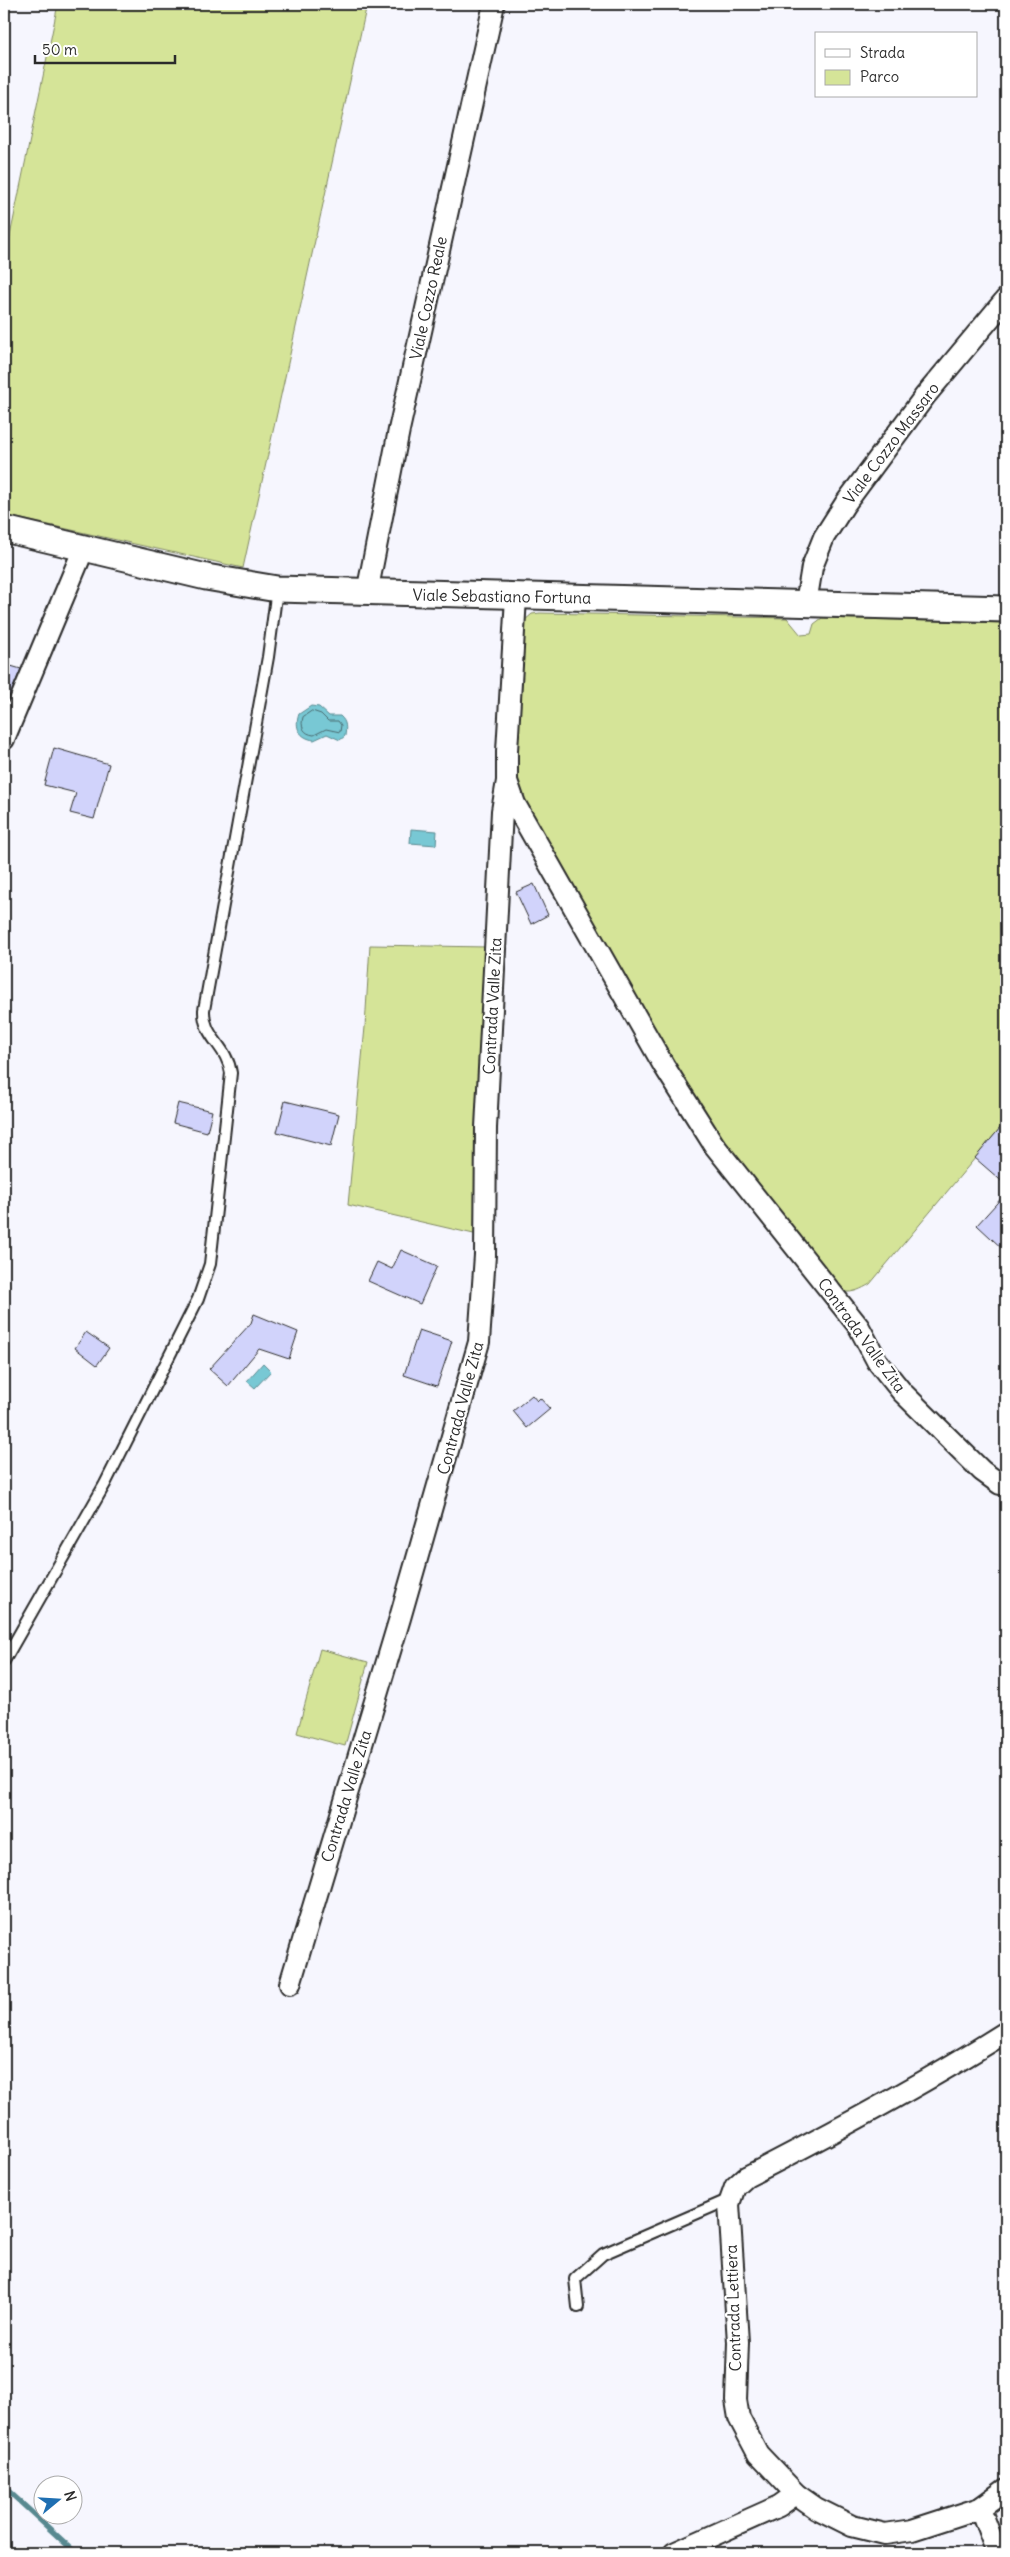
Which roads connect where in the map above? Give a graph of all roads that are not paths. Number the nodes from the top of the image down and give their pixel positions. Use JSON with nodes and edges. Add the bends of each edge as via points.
{"nodes":[{"id":1,"x":494,"y":4,"type":"edge"},
{"id":2,"x":1006,"y":299,"type":"edge"},
{"id":3,"x":4,"y":529,"type":"edge"},
{"id":4,"x":84,"y":548,"type":"junction"},
{"id":5,"x":277,"y":589,"type":"junction"},
{"id":6,"x":367,"y":593,"type":"junction"},
{"id":7,"x":516,"y":597,"type":"junction"},
{"id":8,"x":806,"y":603,"type":"junction"},
{"id":9,"x":1006,"y":608,"type":"edge"},
{"id":10,"x":4,"y":739,"type":"edge"},
{"id":11,"x":507,"y":781,"type":"junction"},
{"id":12,"x":1006,"y":1485,"type":"edge"},
{"id":13,"x":4,"y":1660,"type":"edge"},
{"id":14,"x":290,"y":1984,"type":"dead end"},
{"id":15,"x":1006,"y":2032,"type":"edge"},
{"id":16,"x":730,"y":2199,"type":"junction"},
{"id":17,"x":578,"y":2308,"type":"dead end"},
{"id":18,"x":1006,"y":2489,"type":"edge"},
{"id":19,"x":796,"y":2494,"type":"junction"},
{"id":20,"x":980,"y":2508,"type":"junction"},
{"id":21,"x":674,"y":2553,"type":"edge"},
{"id":22,"x":997,"y":2553,"type":"edge"}],
"edges":[{"from":1,"to":6,"type":"street","name":"Viale Cozzo Reale","via":[[399,430]]},
{"from":2,"to":8,"type":"street","name":"Viale Cozzo Massaro","via":[[926,396],[840,512],[824,537],[812,567]]},
{"from":3,"to":4,"type":"street","name":"Viale Sebastiano Fortuna"},
{"from":4,"to":5,"type":"street","name":"Viale Sebastiano Fortuna","via":[[206,577]]},
{"from":4,"to":10,"type":"street"},
{"from":5,"to":6,"type":"street","name":"Viale Sebastiano Fortuna"},
{"from":5,"to":13,"type":"lane","via":[[268,657],[204,1010],[208,1032],[226,1053],[231,1073],[210,1264],[198,1299],[105,1484]]},
{"from":6,"to":7,"type":"street","name":"Viale Sebastiano Fortuna"},
{"from":7,"to":8,"type":"street","name":"Viale Sebastiano Fortuna"},
{"from":7,"to":11,"type":"street","name":"Contrada Valle Zita"},
{"from":8,"to":9,"type":"street","name":"Viale Sebastiano Fortuna"},
{"from":11,"to":12,"type":"street","name":"Contrada Valle Zita","via":[[520,813],[664,1066],[714,1145],[859,1327],[878,1361],[902,1392],[982,1472]]},
{"from":11,"to":14,"type":"street","name":"Contrada Valle Zita","via":[[502,811],[486,1128],[485,1255],[479,1342]]},
{"from":15,"to":16,"type":"street","via":[[858,2119],[746,2177],[735,2187]]},
{"from":16,"to":17,"type":"lane","via":[[603,2254],[575,2279]]},
{"from":16,"to":19,"type":"street","name":"Contrada Lettiera","via":[[739,2418],[758,2454]]},
{"from":18,"to":20,"type":"street","name":"Contrada Lettiera"},
{"from":19,"to":20,"type":"street","name":"Contrada Lettiera","via":[[852,2526],[885,2534],[912,2530]]},
{"from":19,"to":21,"type":"street","via":[[779,2506]]},
{"from":20,"to":22,"type":"street"}]}
